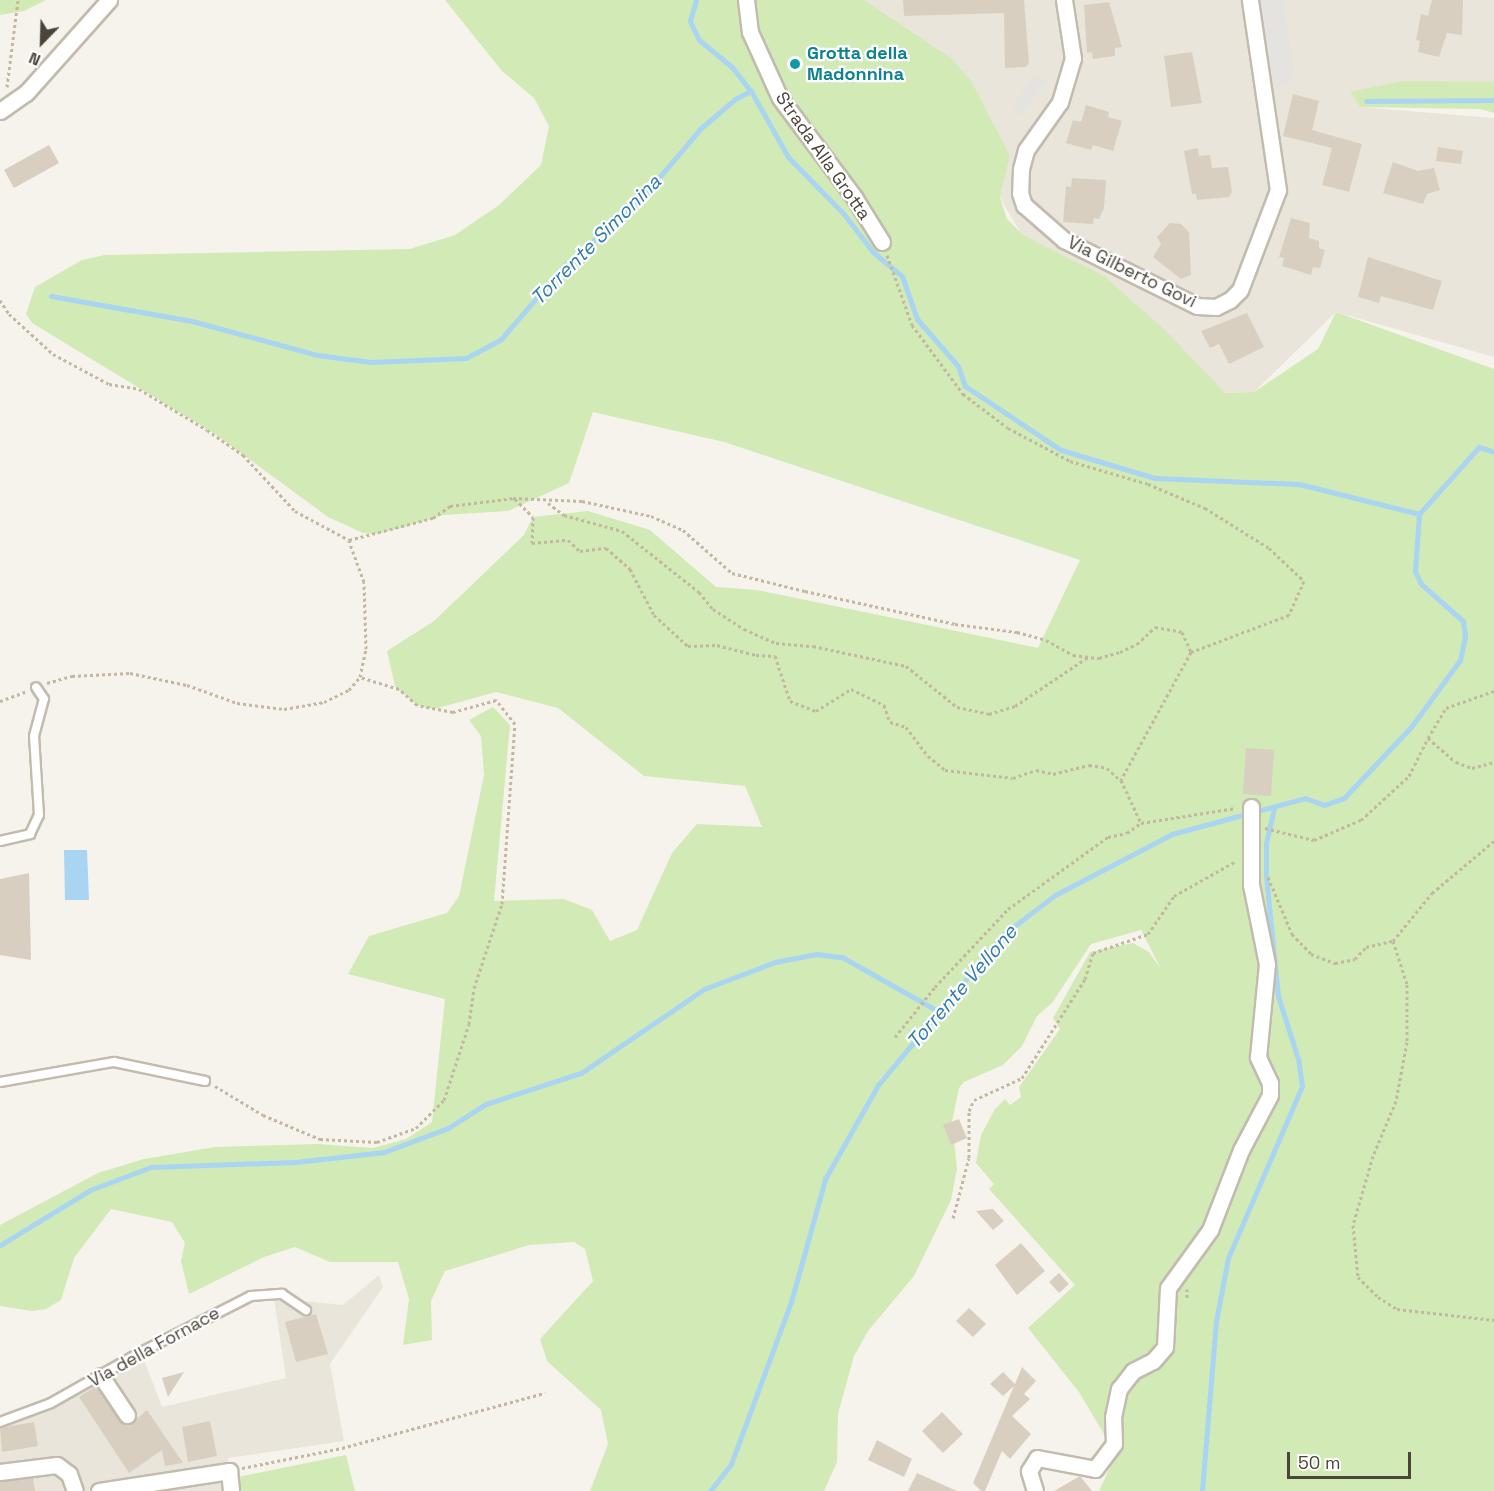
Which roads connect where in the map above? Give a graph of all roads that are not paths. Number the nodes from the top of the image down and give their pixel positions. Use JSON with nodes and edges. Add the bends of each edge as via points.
{"nodes":[{"id":1,"x":109,"y":0,"type":"edge"},
{"id":2,"x":746,"y":0,"type":"edge"},
{"id":3,"x":1064,"y":0,"type":"edge"},
{"id":4,"x":1250,"y":0,"type":"edge"},
{"id":5,"x":2,"y":109,"type":"edge"},
{"id":6,"x":882,"y":242,"type":"road end"},
{"id":7,"x":36,"y":687,"type":"road end"},
{"id":8,"x":1251,"y":807,"type":"dead end"},
{"id":9,"x":0,"y":841,"type":"edge"},
{"id":10,"x":205,"y":1081,"type":"road end"},
{"id":11,"x":0,"y":1082,"type":"edge"},
{"id":12,"x":306,"y":1311,"type":"dead end"},
{"id":13,"x":101,"y":1376,"type":"junction"},
{"id":14,"x":127,"y":1415,"type":"dead end"},
{"id":15,"x":0,"y":1422,"type":"edge"},
{"id":16,"x":0,"y":1472,"type":"edge"},
{"id":17,"x":75,"y":1491,"type":"edge"},
{"id":18,"x":99,"y":1491,"type":"edge"},
{"id":19,"x":231,"y":1491,"type":"edge"},
{"id":20,"x":1035,"y":1491,"type":"edge"}],
"edges":[{"from":1,"to":5,"type":"street","via":[[26,93]]},
{"from":2,"to":6,"type":"street","name":"Strada Alla Grotta","via":[[750,32],[780,98],[854,196]]},
{"from":3,"to":4,"type":"street","name":"Via Gilberto Govi","via":[[1073,58],[1060,102],[1026,150],[1020,185],[1024,205],[1064,240],[1197,306],[1216,307],[1240,290],[1278,190]]},
{"from":7,"to":9,"type":"lane","via":[[44,699],[34,736],[39,815],[30,834]]},
{"from":8,"to":20,"type":"street","via":[[1251,885],[1267,964],[1258,1057],[1270,1083],[1270,1095],[1241,1150],[1210,1230],[1168,1288],[1165,1347],[1153,1361],[1133,1371],[1119,1389],[1113,1417],[1114,1444],[1095,1469],[1037,1458],[1029,1471]]},
{"from":10,"to":11,"type":"lane","via":[[162,1068],[114,1062]]},
{"from":12,"to":13,"type":"lane","name":"Via della Fornace","via":[[287,1296],[259,1294]]},
{"from":13,"to":14,"type":"street"},
{"from":13,"to":15,"type":"lane","name":"Via della Fornace","via":[[51,1403]]},
{"from":16,"to":17,"type":"street","via":[[57,1465],[69,1474]]},
{"from":18,"to":19,"type":"street","via":[[229,1471]]}]}
